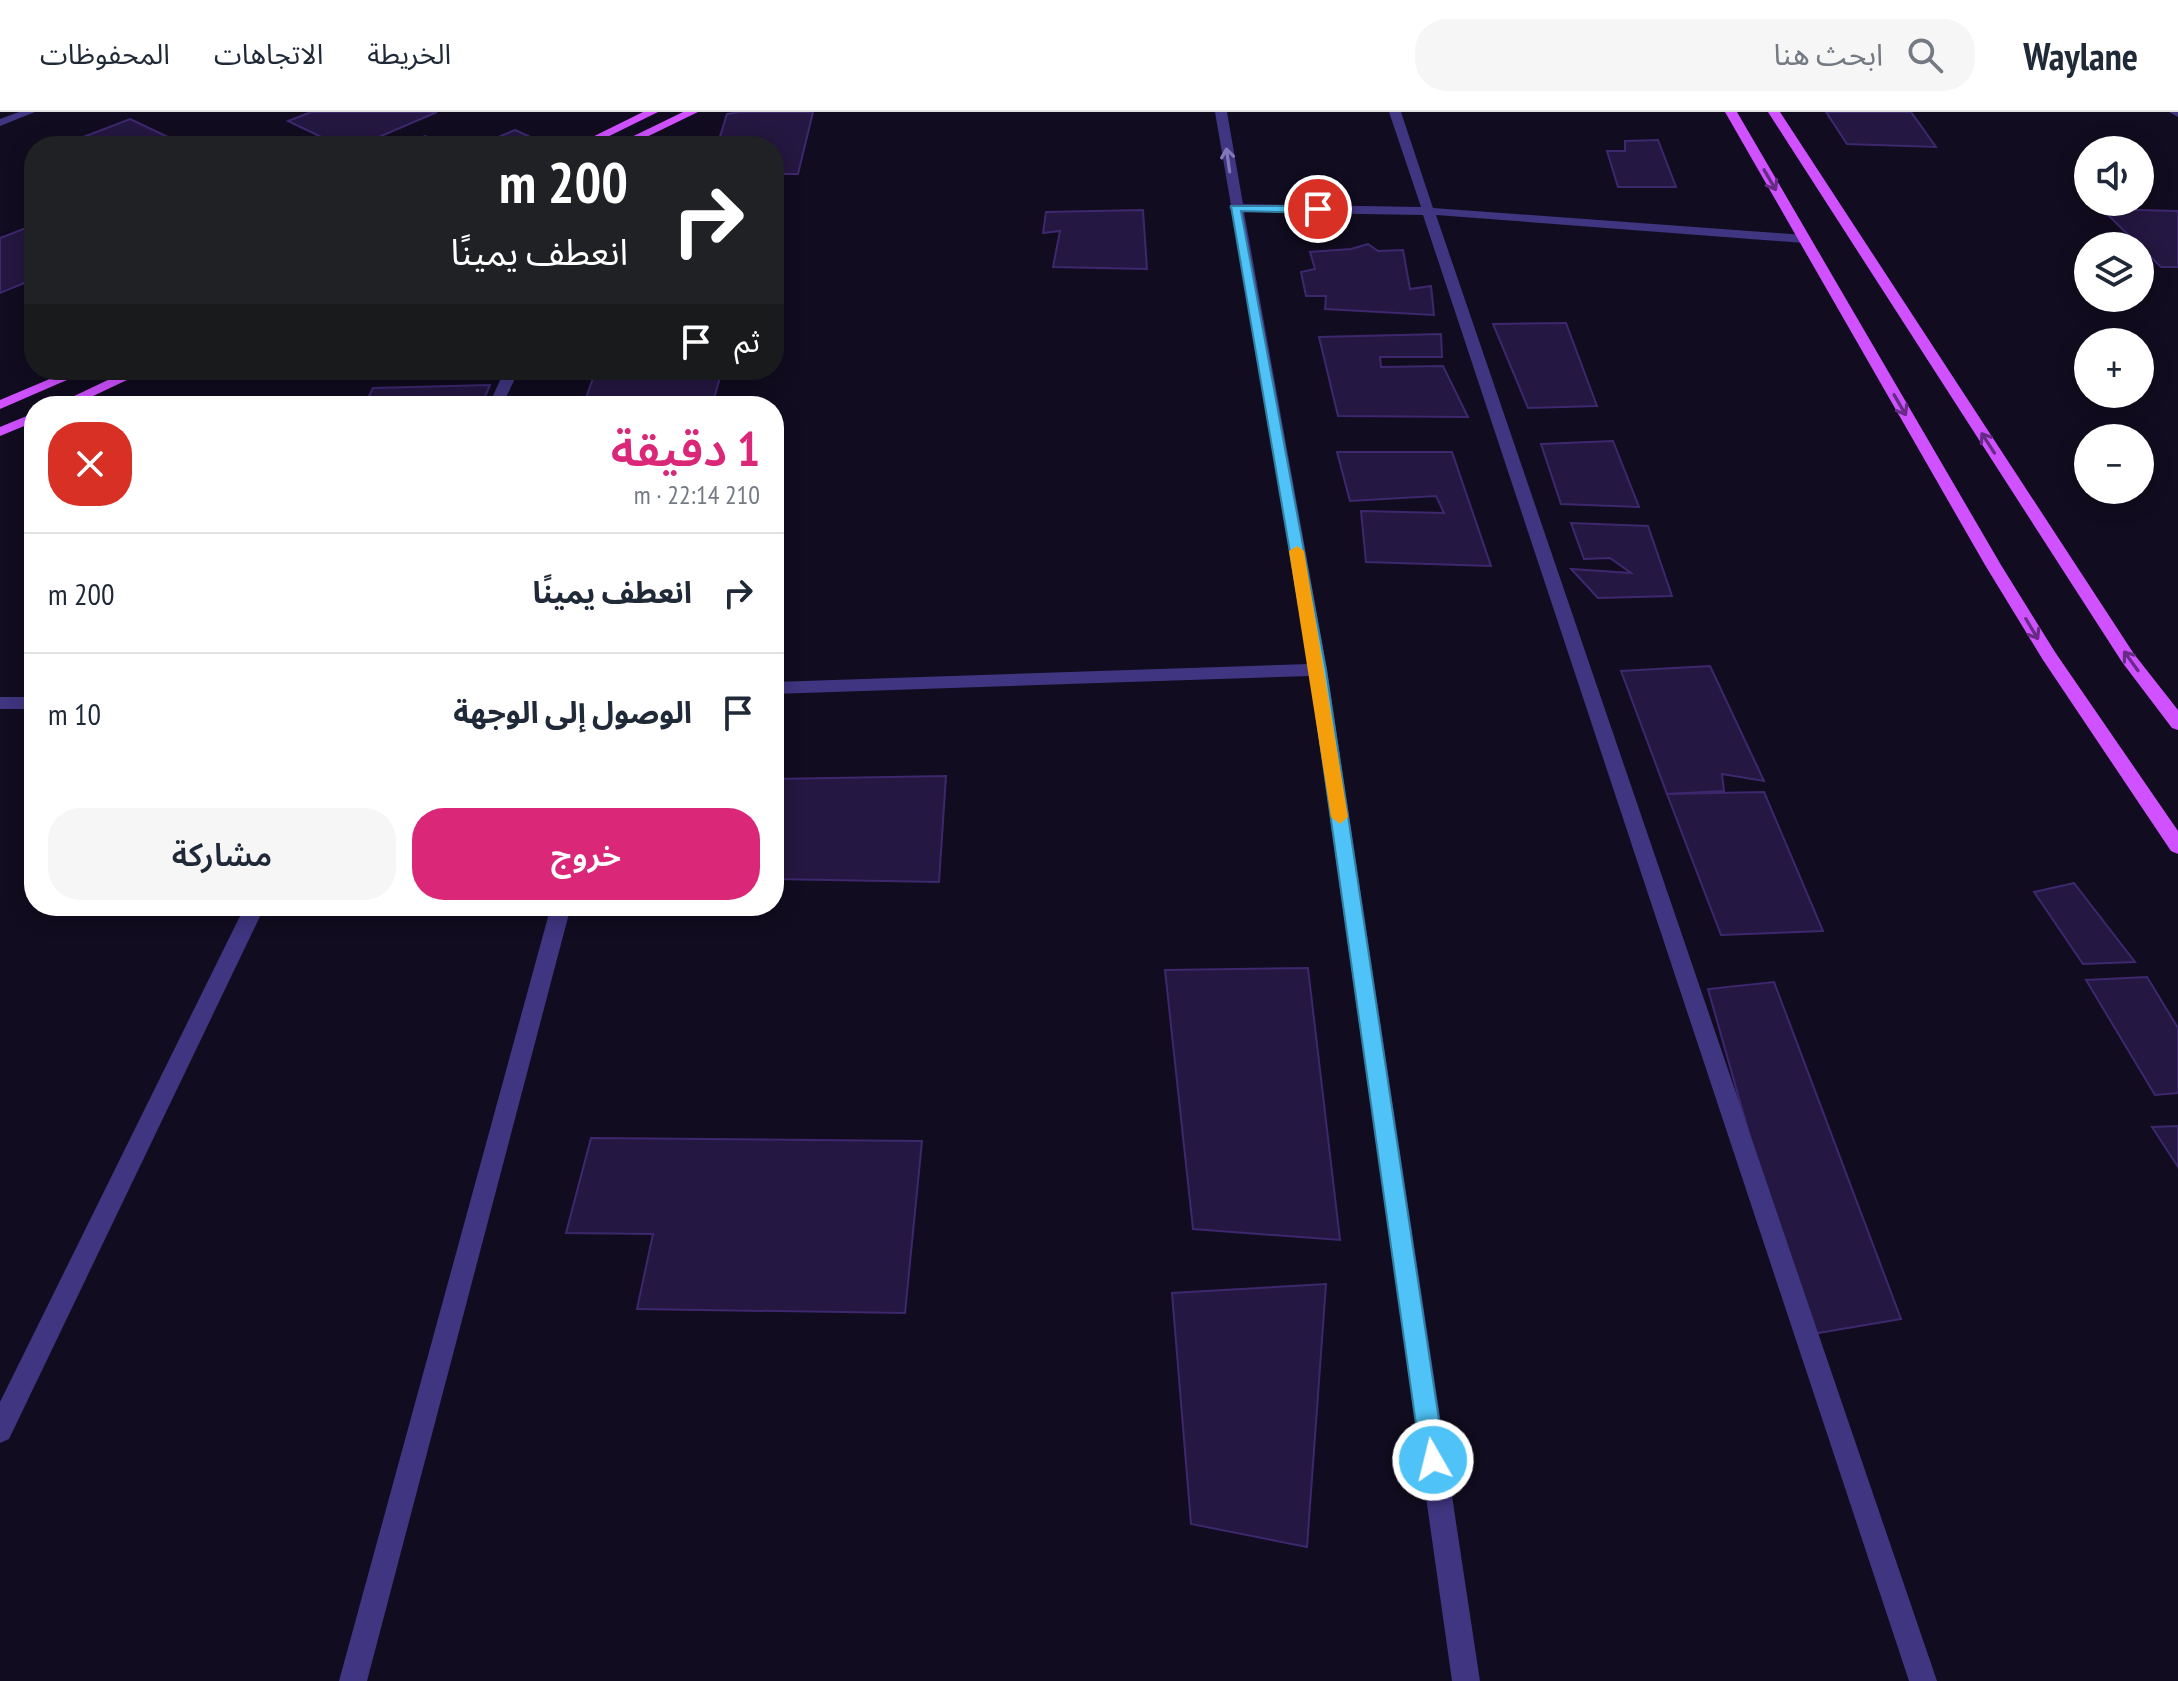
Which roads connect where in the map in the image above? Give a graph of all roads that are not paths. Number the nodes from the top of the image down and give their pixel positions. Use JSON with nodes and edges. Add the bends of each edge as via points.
{"nodes":[{"id":1,"x":29,"y":112,"type":"edge"},
{"id":2,"x":652,"y":112,"type":"edge"},
{"id":3,"x":692,"y":112,"type":"edge"},
{"id":4,"x":1221,"y":112,"type":"edge"},
{"id":5,"x":1395,"y":112,"type":"edge"},
{"id":6,"x":1731,"y":112,"type":"edge"},
{"id":7,"x":1774,"y":112,"type":"edge"},
{"id":8,"x":0,"y":123,"type":"edge"},
{"id":9,"x":601,"y":136,"type":"edge"},
{"id":10,"x":640,"y":136,"type":"edge"},
{"id":11,"x":1235,"y":208,"type":"junction"},
{"id":12,"x":1428,"y":211,"type":"junction"},
{"id":13,"x":1804,"y":239,"type":"junction"},
{"id":14,"x":59,"y":380,"type":"edge"},
{"id":15,"x":118,"y":380,"type":"edge"},
{"id":16,"x":82,"y":396,"type":"edge"},
{"id":17,"x":0,"y":405,"type":"edge"},
{"id":18,"x":24,"y":421,"type":"edge"},
{"id":19,"x":0,"y":432,"type":"edge"},
{"id":20,"x":1318,"y":670,"type":"junction"},
{"id":21,"x":784,"y":688,"type":"edge"},
{"id":22,"x":6,"y":703,"type":"edge"},
{"id":23,"x":0,"y":720,"type":"edge"},
{"id":24,"x":2178,"y":723,"type":"edge"},
{"id":25,"x":2178,"y":846,"type":"edge"},
{"id":26,"x":250,"y":916,"type":"edge"},
{"id":27,"x":558,"y":916,"type":"edge"},
{"id":28,"x":0,"y":1430,"type":"edge"},
{"id":29,"x":353,"y":1681,"type":"edge"},
{"id":30,"x":1466,"y":1681,"type":"edge"},
{"id":31,"x":1923,"y":1681,"type":"edge"}],
"edges":[{"from":1,"to":8,"type":"street"},
{"from":2,"to":9,"type":"main road"},
{"from":3,"to":10,"type":"main road"},
{"from":11,"to":4,"type":"street","one_way":true},
{"from":5,"to":12,"type":"street"},
{"from":6,"to":13,"type":"main road","one_way":true},
{"from":24,"to":7,"type":"main road","one_way":true,"via":[[2128,658]]},
{"from":11,"to":12,"type":"street"},
{"from":11,"to":20,"type":"street"},
{"from":12,"to":13,"type":"street"},
{"from":12,"to":31,"type":"street"},
{"from":13,"to":25,"type":"main road","one_way":true,"via":[[2049,656]]},
{"from":14,"to":17,"type":"main road"},
{"from":15,"to":16,"type":"main road"},
{"from":18,"to":19,"type":"main road"},
{"from":20,"to":21,"type":"street"},
{"from":20,"to":30,"type":"street"},
{"from":22,"to":23,"type":"street"},
{"from":26,"to":28,"type":"street"},
{"from":27,"to":29,"type":"street"}]}
